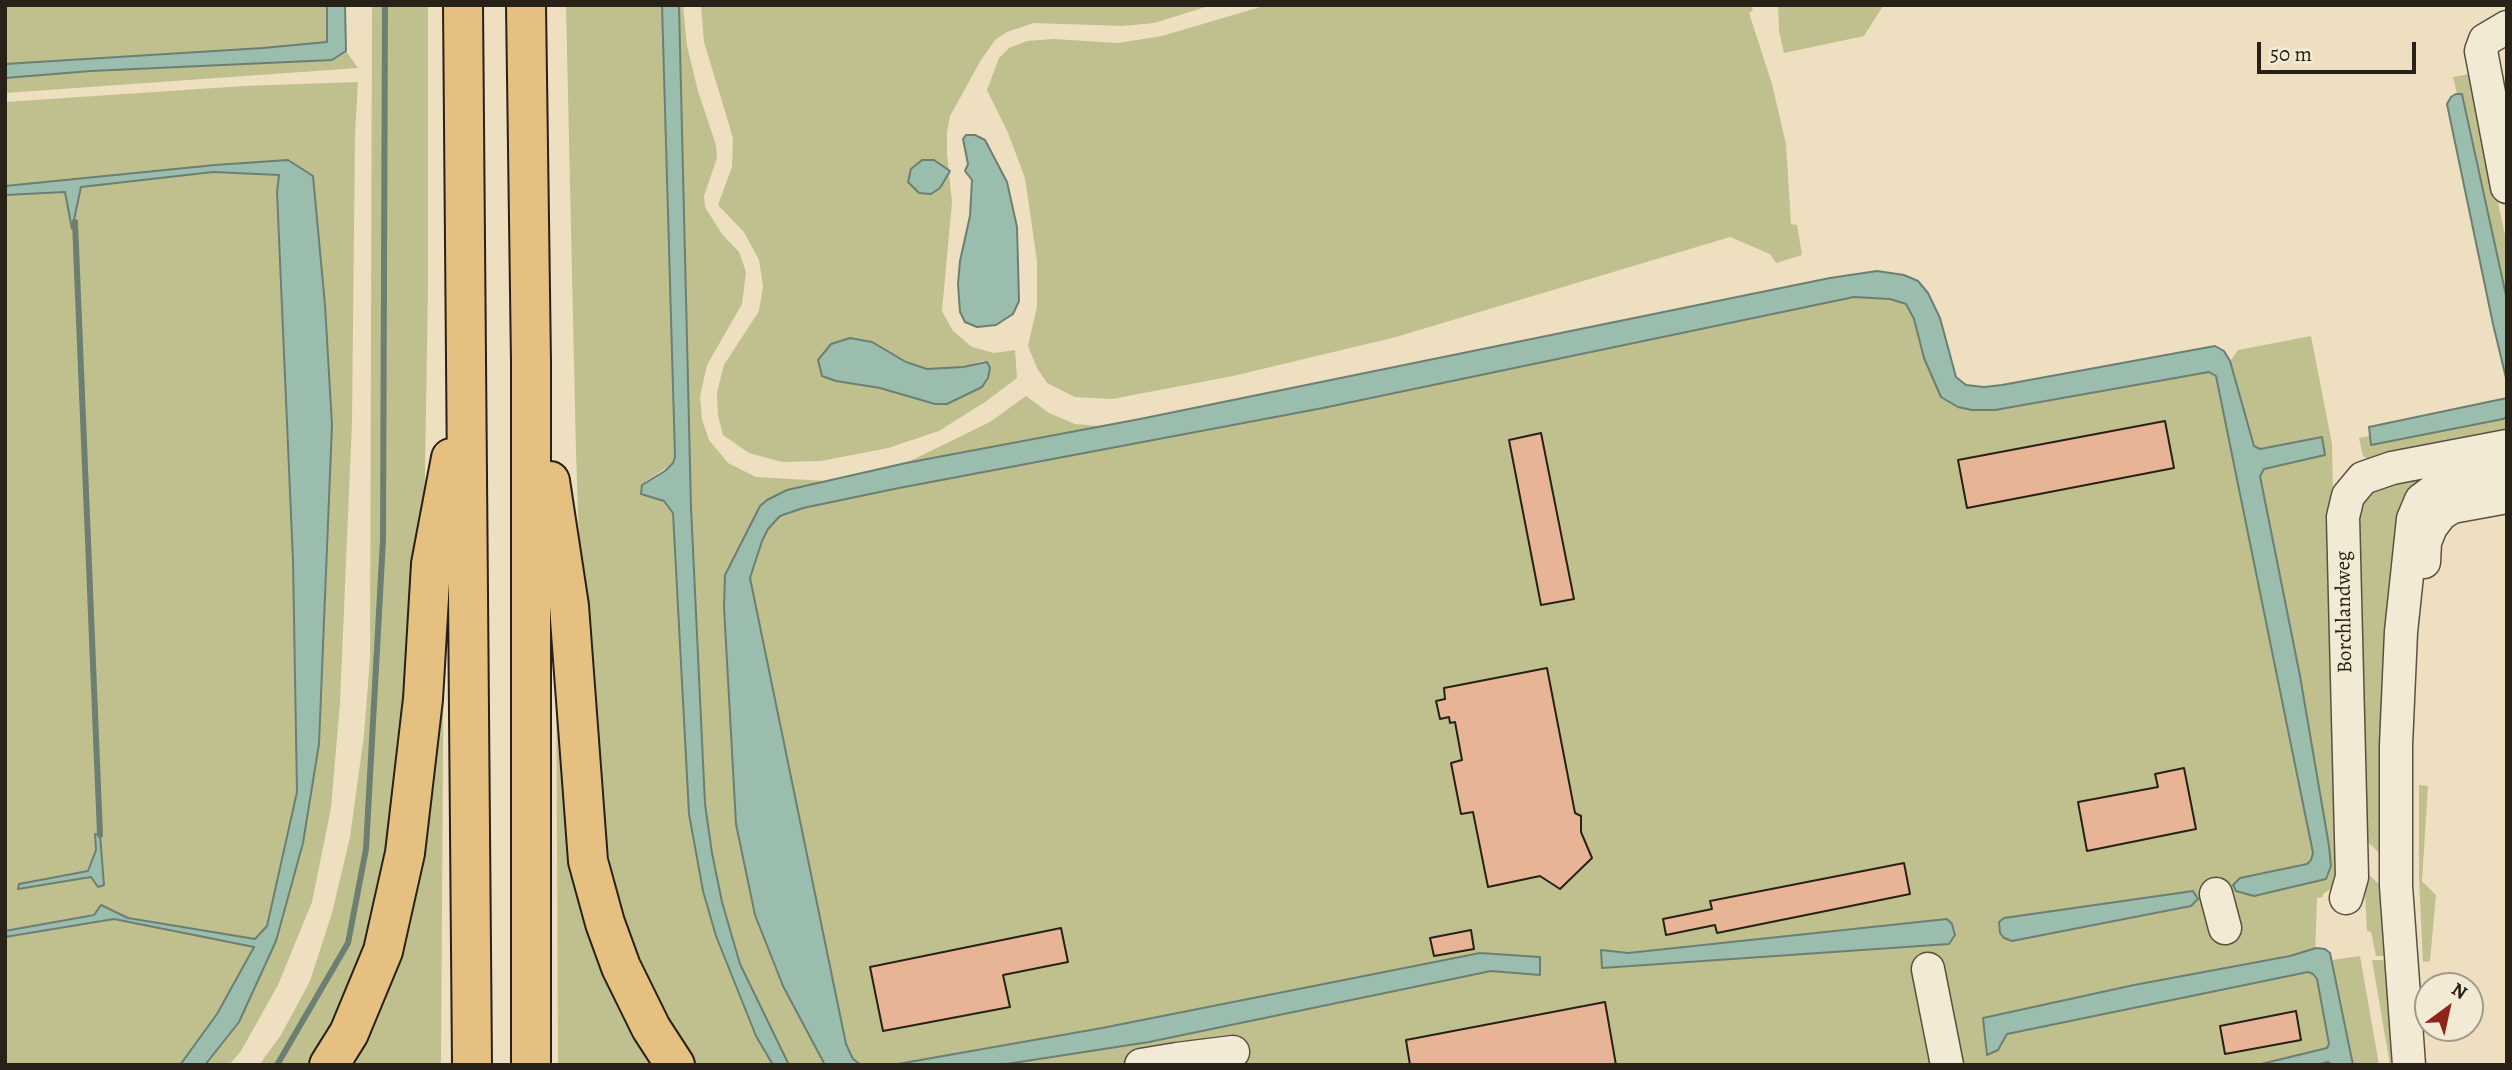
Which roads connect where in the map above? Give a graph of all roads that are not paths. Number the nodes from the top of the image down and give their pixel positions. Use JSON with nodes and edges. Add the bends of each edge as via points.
{"nodes":[{"id":1,"x":463,"y":5,"type":"edge"},
{"id":2,"x":526,"y":5,"type":"edge"},
{"id":3,"x":2489,"y":43,"type":"edge"},
{"id":4,"x":2507,"y":187,"type":"edge"},
{"id":5,"x":531,"y":362,"type":"junction"},
{"id":6,"x":467,"y":373,"type":"junction"},
{"id":7,"x":2507,"y":446,"type":"edge"},
{"id":8,"x":2507,"y":473,"type":"edge"},
{"id":9,"x":2507,"y":497,"type":"edge"},
{"id":10,"x":2216,"y":894,"type":"dead end"},
{"id":11,"x":2346,"y":898,"type":"dead end"},
{"id":12,"x":2225,"y":928,"type":"dead end"},
{"id":13,"x":1928,"y":969,"type":"dead end"},
{"id":14,"x":1233,"y":1052,"type":"dead end"},
{"id":15,"x":1175,"y":1062,"type":"edge"},
{"id":16,"x":329,"y":1065,"type":"edge"},
{"id":17,"x":472,"y":1065,"type":"edge"},
{"id":18,"x":531,"y":1065,"type":"edge"},
{"id":19,"x":675,"y":1065,"type":"edge"},
{"id":20,"x":1141,"y":1065,"type":"edge"},
{"id":21,"x":1947,"y":1065,"type":"edge"},
{"id":22,"x":2409,"y":1065,"type":"edge"},
{"id":23,"x":2424,"y":1065,"type":"edge"}],
"edges":[{"from":1,"to":6,"type":"highway"},
{"from":2,"to":5,"type":"highway"},
{"from":3,"to":4,"type":"street"},
{"from":5,"to":18,"type":"highway"},
{"from":5,"to":19,"type":"highway","via":[[569,606],[587,861],[621,967]]},
{"from":6,"to":16,"type":"highway","via":[[431,564],[423,699],[405,853],[383,951],[349,1033]]},
{"from":6,"to":17,"type":"highway"},
{"from":7,"to":11,"type":"street","name":"Borchlandweg","via":[[2392,468],[2363,478],[2348,496],[2343,517],[2352,877]]},
{"from":8,"to":22,"type":"street","via":[[2437,488],[2421,500],[2413,519],[2396,745],[2396,886]]},
{"from":9,"to":23,"type":"street","via":[[2452,507],[2431,527],[2426,542],[2416,673],[2412,878]]},
{"from":10,"to":12,"type":"street"},
{"from":13,"to":21,"type":"street"},
{"from":14,"to":15,"type":"street"},
{"from":15,"to":20,"type":"street"}]}
